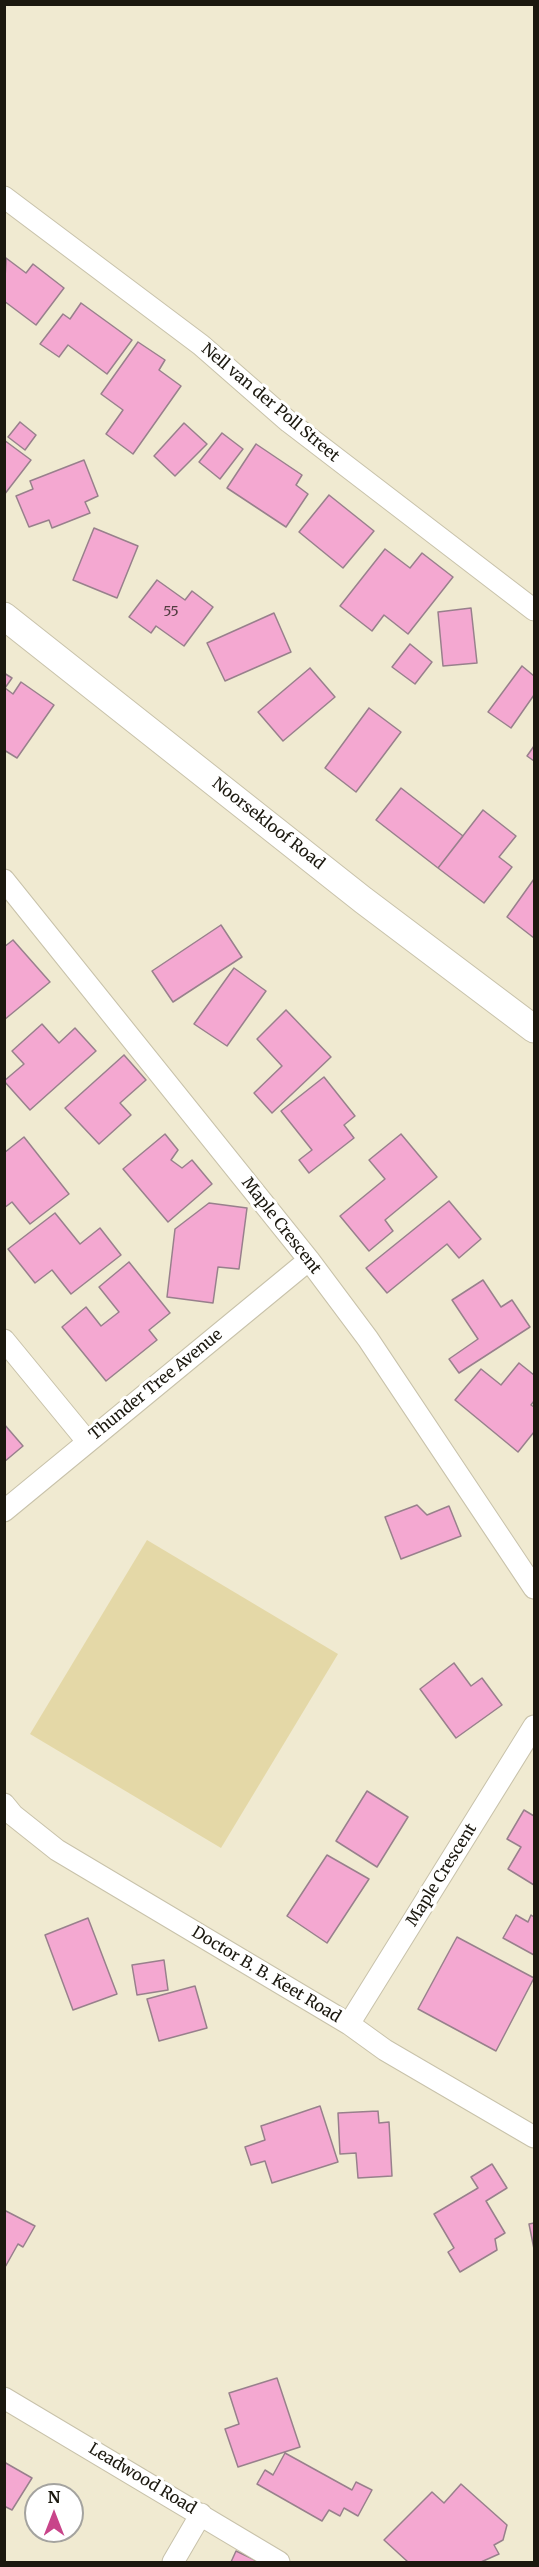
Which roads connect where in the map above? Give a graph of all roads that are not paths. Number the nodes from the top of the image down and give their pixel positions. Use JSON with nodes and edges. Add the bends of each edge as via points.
{"nodes":[{"id":1,"x":4,"y":197,"type":"edge"},
{"id":2,"x":534,"y":610,"type":"edge"},
{"id":3,"x":4,"y":616,"type":"edge"},
{"id":4,"x":4,"y":880,"type":"edge"},
{"id":5,"x":534,"y":1029,"type":"edge"},
{"id":6,"x":309,"y":1260,"type":"junction"},
{"id":7,"x":4,"y":1340,"type":"edge"},
{"id":8,"x":87,"y":1441,"type":"junction"},
{"id":9,"x":4,"y":1511,"type":"edge"},
{"id":10,"x":534,"y":1588,"type":"edge"},
{"id":11,"x":534,"y":1726,"type":"edge"},
{"id":12,"x":4,"y":1804,"type":"edge"},
{"id":13,"x":349,"y":2024,"type":"junction"},
{"id":14,"x":534,"y":2137,"type":"edge"},
{"id":15,"x":4,"y":2398,"type":"edge"},
{"id":16,"x":201,"y":2514,"type":"junction"},
{"id":17,"x":173,"y":2562,"type":"edge"},
{"id":18,"x":279,"y":2562,"type":"edge"}],
"edges":[{"from":1,"to":2,"type":"street","name":"Nell van der Poll Street","via":[[201,345],[289,422]]},
{"from":3,"to":5,"type":"street","name":"Noorsekloof Road","via":[[363,900]]},
{"from":4,"to":6,"type":"street","name":"Maple Crescent"},
{"from":6,"to":8,"type":"street","name":"Thunder Tree Avenue"},
{"from":6,"to":10,"type":"street","name":"Maple Crescent","via":[[368,1339]]},
{"from":7,"to":8,"type":"street"},
{"from":8,"to":9,"type":"street","name":"Thunder Tree Avenue"},
{"from":11,"to":13,"type":"street","name":"Maple Crescent"},
{"from":12,"to":13,"type":"street","name":"Doctor B. B. Keet Road","via":[[57,1850]]},
{"from":13,"to":14,"type":"street","name":"Doctor B. B. Keet Road","via":[[385,2050]]},
{"from":15,"to":16,"type":"street","name":"Leadwood Road"},
{"from":16,"to":17,"type":"street"},
{"from":16,"to":18,"type":"street","name":"Leadwood Road"}]}
